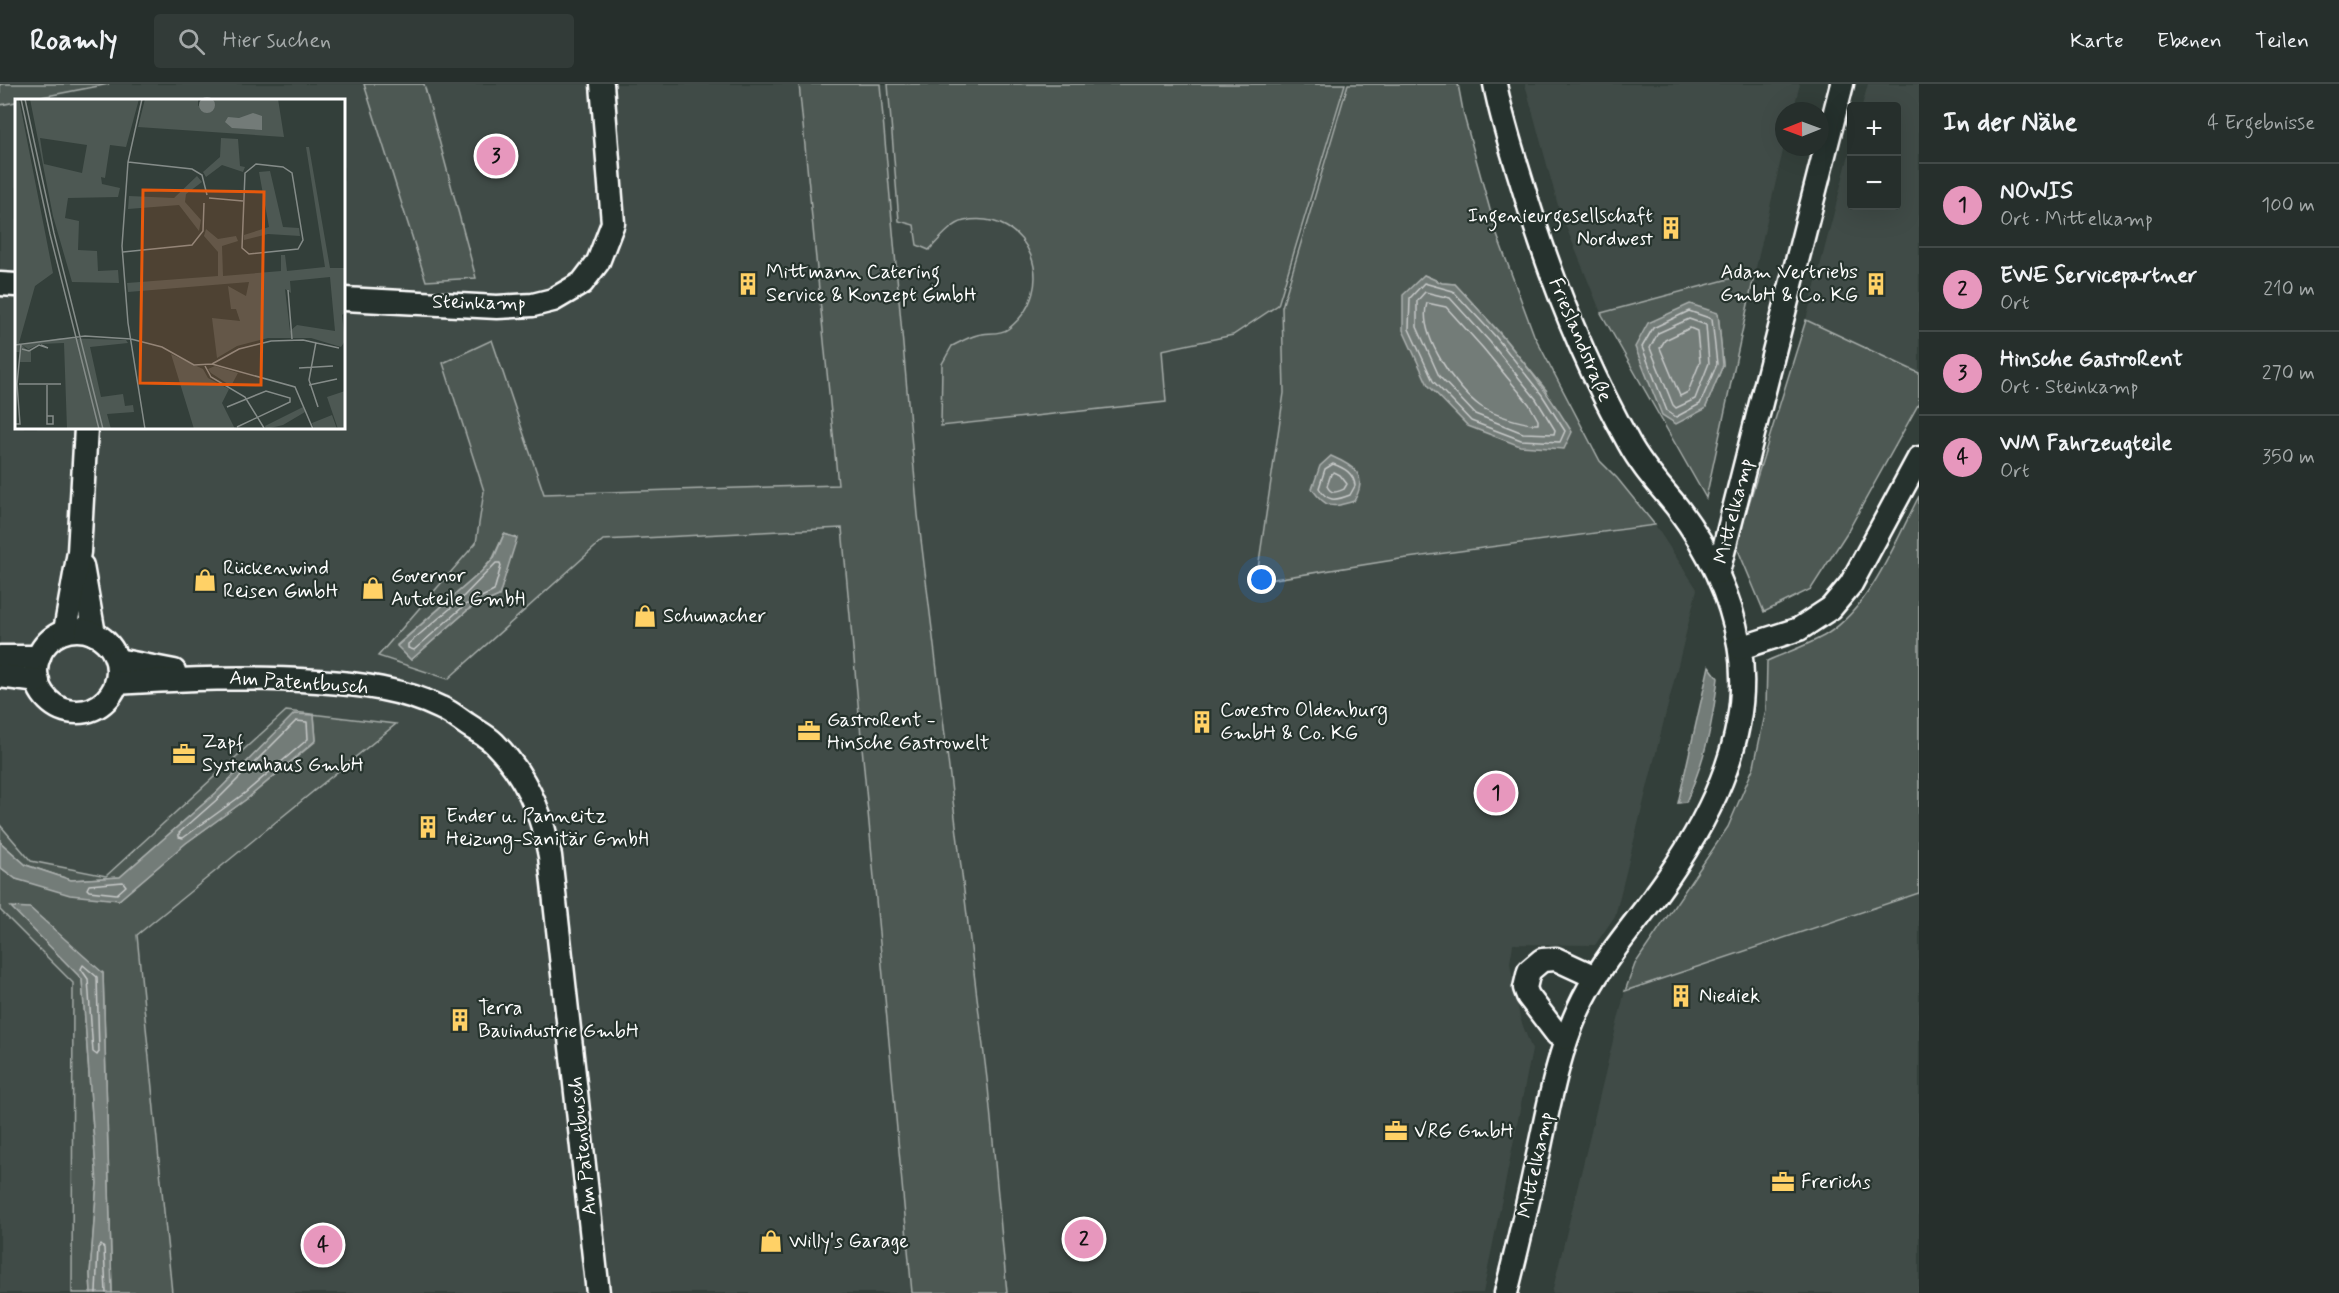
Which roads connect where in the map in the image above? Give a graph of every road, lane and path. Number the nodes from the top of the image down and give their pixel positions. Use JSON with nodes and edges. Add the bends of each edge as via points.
{"nodes":[{"id":1,"x":602,"y":84,"type":"edge"},
{"id":2,"x":1495,"y":84,"type":"edge"},
{"id":3,"x":1842,"y":84,"type":"edge"},
{"id":4,"x":0,"y":284,"type":"edge"},
{"id":5,"x":15,"y":285,"type":"edge"},
{"id":6,"x":345,"y":299,"type":"edge"},
{"id":7,"x":86,"y":429,"type":"edge"},
{"id":8,"x":1919,"y":458,"type":"edge"},
{"id":9,"x":80,"y":552,"type":"junction"},
{"id":10,"x":1718,"y":572,"type":"junction"},
{"id":11,"x":65,"y":631,"type":"junction"},
{"id":12,"x":94,"y":634,"type":"junction"},
{"id":13,"x":1740,"y":648,"type":"junction"},
{"id":14,"x":0,"y":657,"type":"edge"},
{"id":15,"x":39,"y":657,"type":"junction"},
{"id":16,"x":117,"y":660,"type":"junction"},
{"id":17,"x":0,"y":676,"type":"edge"},
{"id":18,"x":205,"y":677,"type":"junction"},
{"id":19,"x":38,"y":681,"type":"junction"},
{"id":20,"x":117,"y":683,"type":"junction"},
{"id":21,"x":1595,"y":977,"type":"junction"},
{"id":22,"x":1566,"y":1038,"type":"junction"},
{"id":23,"x":598,"y":1293,"type":"edge"},
{"id":24,"x":1506,"y":1293,"type":"edge"}],
"edges":[{"from":1,"to":6,"type":"street","name":"Steinkamp","via":[[613,223],[598,262],[582,283],[553,300],[533,305],[497,307]]},
{"from":2,"to":10,"type":"street","name":"Frieslandstraße","via":[[1531,215],[1600,392],[1636,457],[1679,510]]},
{"from":3,"to":10,"type":"street","name":"Mittelkamp"},
{"from":4,"to":5,"type":"street"},
{"from":7,"to":9,"type":"street"},
{"from":8,"to":13,"type":"street","via":[[1851,584],[1831,608],[1799,629]]},
{"from":9,"to":11,"type":"street"},
{"from":9,"to":12,"type":"street"},
{"from":10,"to":13,"type":"street","name":"Mittelkamp"},
{"from":11,"to":12,"type":"street"},
{"from":11,"to":15,"type":"street","via":[[50,641]]},
{"from":12,"to":16,"type":"street"},
{"from":13,"to":21,"type":"street","name":"Mittelkamp","via":[[1741,703],[1730,760],[1707,814],[1667,879]]},
{"from":14,"to":15,"type":"street"},
{"from":15,"to":19,"type":"street"},
{"from":16,"to":18,"type":"street","name":"Am Patentbusch"},
{"from":16,"to":20,"type":"street"},
{"from":17,"to":19,"type":"street"},
{"from":18,"to":20,"type":"street","name":"Am Patentbusch"},
{"from":18,"to":23,"type":"street","name":"Am Patentbusch","via":[[365,685],[442,708],[493,742],[532,795],[544,825],[550,856]]},
{"from":19,"to":20,"type":"street","via":[[52,703],[77,712],[102,704]]},
{"from":21,"to":22,"type":"street","name":"Mittelkamp"},
{"from":21,"to":22,"type":"street","via":[[1556,959],[1542,960],[1529,971],[1525,988],[1528,996],[1557,1034]]},
{"from":22,"to":24,"type":"street","name":"Mittelkamp"}]}
